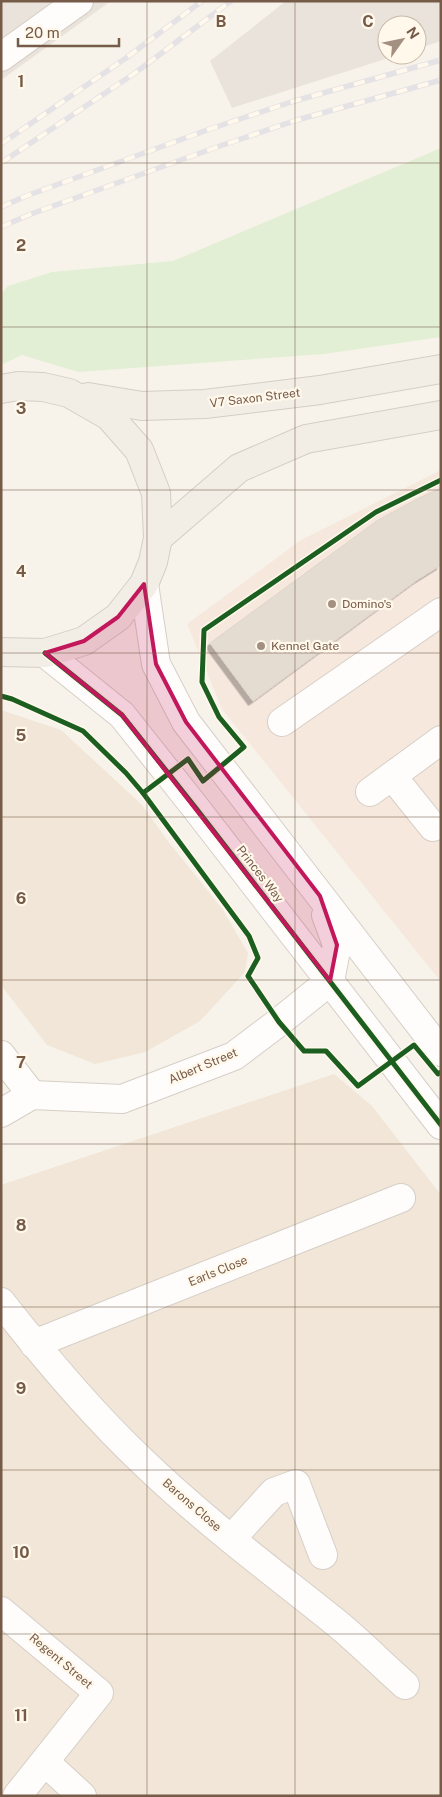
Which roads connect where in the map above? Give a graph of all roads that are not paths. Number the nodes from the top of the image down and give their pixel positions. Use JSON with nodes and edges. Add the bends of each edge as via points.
{"nodes":[{"id":1,"x":79,"y":1,"type":"edge"},
{"id":2,"x":1,"y":57,"type":"edge"},
{"id":3,"x":441,"y":369,"type":"edge"},
{"id":4,"x":1,"y":389,"type":"edge"},
{"id":5,"x":69,"y":393,"type":"junction"},
{"id":6,"x":441,"y":415,"type":"edge"},
{"id":7,"x":158,"y":538,"type":"junction"},
{"id":8,"x":144,"y":584,"type":"junction"},
{"id":9,"x":441,"y":612,"type":"edge"},
{"id":10,"x":1,"y":652,"type":"edge"},
{"id":11,"x":44,"y":653,"type":"junction"},
{"id":12,"x":282,"y":722,"type":"dead end"},
{"id":13,"x":441,"y":740,"type":"edge"},
{"id":14,"x":392,"y":776,"type":"junction"},
{"id":15,"x":370,"y":792,"type":"dead end"},
{"id":16,"x":433,"y":827,"type":"dead end"},
{"id":17,"x":320,"y":896,"type":"junction"},
{"id":18,"x":330,"y":980,"type":"junction"},
{"id":19,"x":441,"y":1052,"type":"edge"},
{"id":20,"x":1,"y":1055,"type":"edge"},
{"id":21,"x":32,"y":1094,"type":"junction"},
{"id":22,"x":1,"y":1112,"type":"edge"},
{"id":23,"x":441,"y":1125,"type":"edge"},
{"id":24,"x":401,"y":1198,"type":"dead end"},
{"id":25,"x":1,"y":1302,"type":"edge"},
{"id":26,"x":34,"y":1344,"type":"junction"},
{"id":27,"x":230,"y":1539,"type":"junction"},
{"id":28,"x":323,"y":1555,"type":"dead end"},
{"id":29,"x":1,"y":1611,"type":"edge"},
{"id":30,"x":404,"y":1685,"type":"dead end"},
{"id":31,"x":45,"y":1762,"type":"junction"},
{"id":32,"x":18,"y":1796,"type":"edge"},
{"id":33,"x":82,"y":1796,"type":"edge"}],
"edges":[{"from":1,"to":2,"type":"street"},
{"from":3,"to":5,"type":"main road","name":"V7 Saxon Street","via":[[320,390],[205,404],[142,406]]},
{"from":4,"to":5,"type":"main road","via":[[43,387]]},
{"from":5,"to":7,"type":"main road","via":[[109,416],[139,450],[156,493]]},
{"from":6,"to":7,"type":"main road","via":[[306,439],[239,468]]},
{"from":7,"to":8,"type":"main road"},
{"from":8,"to":11,"type":"main road","via":[[118,617],[105,627],[84,641]]},
{"from":8,"to":17,"type":"street","via":[[156,664],[186,722]]},
{"from":9,"to":12,"type":"street"},
{"from":10,"to":11,"type":"main road"},
{"from":11,"to":18,"type":"street","name":"Princes Way","via":[[122,715]]},
{"from":13,"to":14,"type":"street"},
{"from":14,"to":15,"type":"street"},
{"from":14,"to":16,"type":"street"},
{"from":17,"to":18,"type":"street","via":[[337,945]]},
{"from":17,"to":19,"type":"street"},
{"from":18,"to":21,"type":"street","name":"Albert Street","via":[[234,1056],[122,1099]]},
{"from":18,"to":23,"type":"street","name":"Princes Way"},
{"from":20,"to":21,"type":"street"},
{"from":21,"to":22,"type":"street"},
{"from":24,"to":26,"type":"street","name":"Earls Close"},
{"from":25,"to":26,"type":"street","name":"Barons Close"},
{"from":26,"to":27,"type":"street","name":"Barons Close","via":[[88,1407],[142,1462]]},
{"from":27,"to":28,"type":"street","via":[[274,1492],[296,1484]]},
{"from":27,"to":30,"type":"street","name":"Barons Close","via":[[336,1623]]},
{"from":29,"to":31,"type":"street","name":"Regent Street","via":[[100,1693]]},
{"from":31,"to":32,"type":"street"},
{"from":31,"to":33,"type":"street"}]}
